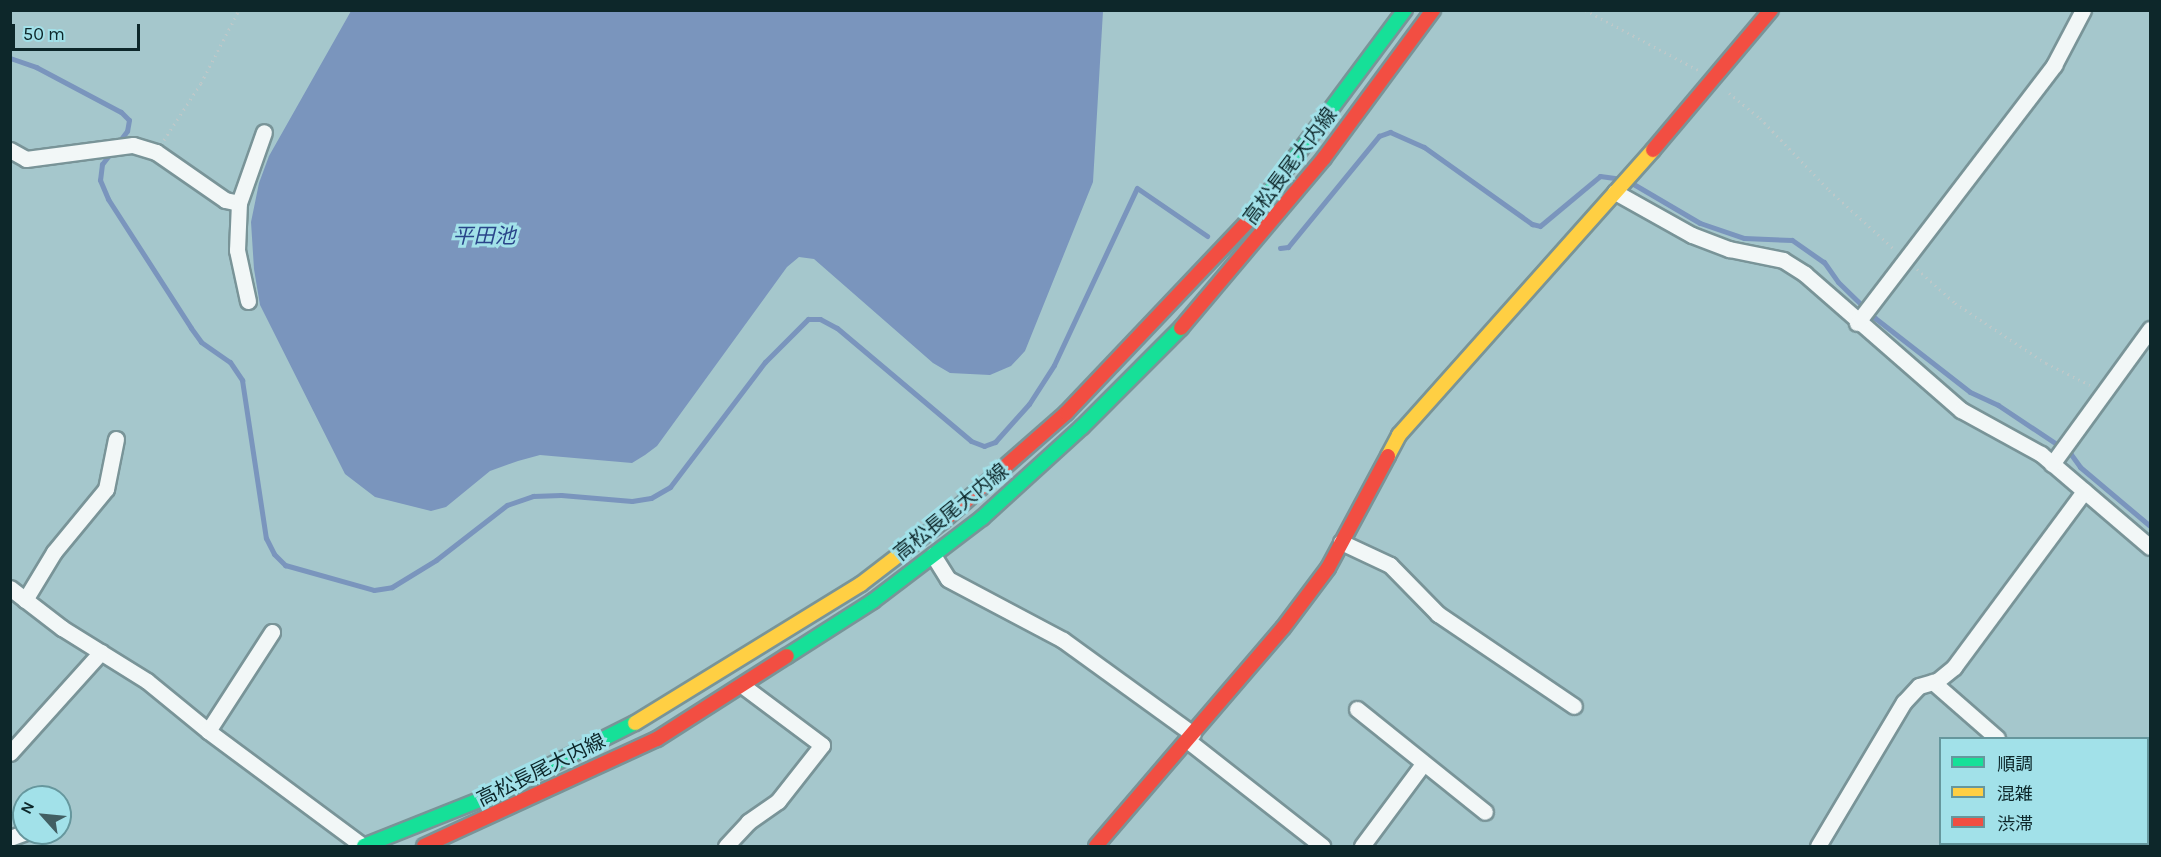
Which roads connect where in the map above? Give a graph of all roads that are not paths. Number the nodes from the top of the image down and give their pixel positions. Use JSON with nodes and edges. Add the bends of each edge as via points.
{"nodes":[{"id":1,"x":1405,"y":10,"type":"edge"},
{"id":2,"x":1432,"y":10,"type":"edge"},
{"id":3,"x":1771,"y":10,"type":"edge"},
{"id":4,"x":2083,"y":10,"type":"edge"},
{"id":5,"x":264,"y":132,"type":"dead end"},
{"id":6,"x":10,"y":150,"type":"edge"},
{"id":7,"x":1615,"y":192,"type":"junction"},
{"id":8,"x":239,"y":203,"type":"junction"},
{"id":9,"x":248,"y":301,"type":"dead end"},
{"id":10,"x":1857,"y":323,"type":"junction"},
{"id":11,"x":2151,"y":329,"type":"edge"},
{"id":12,"x":116,"y":439,"type":"dead end"},
{"id":13,"x":2052,"y":464,"type":"junction"},
{"id":14,"x":2084,"y":491,"type":"junction"},
{"id":15,"x":1341,"y":542,"type":"junction"},
{"id":16,"x":2151,"y":547,"type":"edge"},
{"id":17,"x":933,"y":555,"type":"junction"},
{"id":18,"x":10,"y":588,"type":"edge"},
{"id":19,"x":25,"y":600,"type":"junction"},
{"id":20,"x":272,"y":632,"type":"dead end"},
{"id":21,"x":101,"y":652,"type":"junction"},
{"id":22,"x":1933,"y":682,"type":"junction"},
{"id":23,"x":743,"y":686,"type":"junction"},
{"id":24,"x":1574,"y":706,"type":"dead end"},
{"id":25,"x":1357,"y":710,"type":"dead end"},
{"id":26,"x":208,"y":731,"type":"junction"},
{"id":27,"x":1190,"y":737,"type":"junction"},
{"id":28,"x":1996,"y":737,"type":"edge"},
{"id":29,"x":10,"y":753,"type":"edge"},
{"id":30,"x":1423,"y":764,"type":"junction"},
{"id":31,"x":1485,"y":812,"type":"dead end"},
{"id":32,"x":363,"y":846,"type":"edge"},
{"id":33,"x":424,"y":846,"type":"edge"},
{"id":34,"x":726,"y":846,"type":"edge"},
{"id":35,"x":1096,"y":846,"type":"edge"},
{"id":36,"x":1322,"y":846,"type":"edge"},
{"id":37,"x":1362,"y":846,"type":"edge"},
{"id":38,"x":1818,"y":846,"type":"edge"}],
"edges":[{"from":1,"to":32,"type":"main road","name":"高松長尾大内線","via":[[1240,231],[1066,413],[968,503],[861,584],[648,717],[488,797]]},
{"from":2,"to":17,"type":"main road","name":"高松長尾大内線","via":[[1304,183],[1184,326],[1073,435],[982,518]]},
{"from":3,"to":7,"type":"main road","via":[[1716,79]]},
{"from":4,"to":10,"type":"street","via":[[2054,66]]},
{"from":5,"to":8,"type":"street"},
{"from":6,"to":8,"type":"street","via":[[26,159],[133,145],[156,152],[225,200]]},
{"from":7,"to":10,"type":"street","via":[[1692,235],[1729,249],[1783,260],[1805,274]]},
{"from":7,"to":15,"type":"main road","via":[[1399,435]]},
{"from":8,"to":9,"type":"street","via":[[237,250]]},
{"from":10,"to":13,"type":"street","via":[[1961,410]]},
{"from":11,"to":13,"type":"street"},
{"from":12,"to":19,"type":"street","via":[[106,489],[54,552]]},
{"from":13,"to":14,"type":"street"},
{"from":14,"to":16,"type":"street"},
{"from":14,"to":22,"type":"street","via":[[1954,668]]},
{"from":15,"to":24,"type":"street","via":[[1390,565],[1438,614]]},
{"from":15,"to":27,"type":"main road","via":[[1328,568],[1283,628]]},
{"from":17,"to":23,"type":"main road","name":"高松長尾大内線","via":[[873,601]]},
{"from":17,"to":27,"type":"street","via":[[948,579],[1063,640]]},
{"from":18,"to":19,"type":"street"},
{"from":19,"to":21,"type":"street"},
{"from":20,"to":26,"type":"street"},
{"from":21,"to":26,"type":"street","via":[[147,681]]},
{"from":21,"to":29,"type":"street"},
{"from":22,"to":28,"type":"street"},
{"from":22,"to":38,"type":"street","via":[[1919,686],[1904,702]]},
{"from":23,"to":33,"type":"main road","name":"高松長尾大内線","via":[[657,739]]},
{"from":23,"to":34,"type":"street","via":[[822,745],[778,801],[748,822]]},
{"from":25,"to":30,"type":"street"},
{"from":26,"to":32,"type":"street"},
{"from":27,"to":35,"type":"main road"},
{"from":27,"to":36,"type":"street"},
{"from":30,"to":31,"type":"street"},
{"from":30,"to":37,"type":"street"}]}
